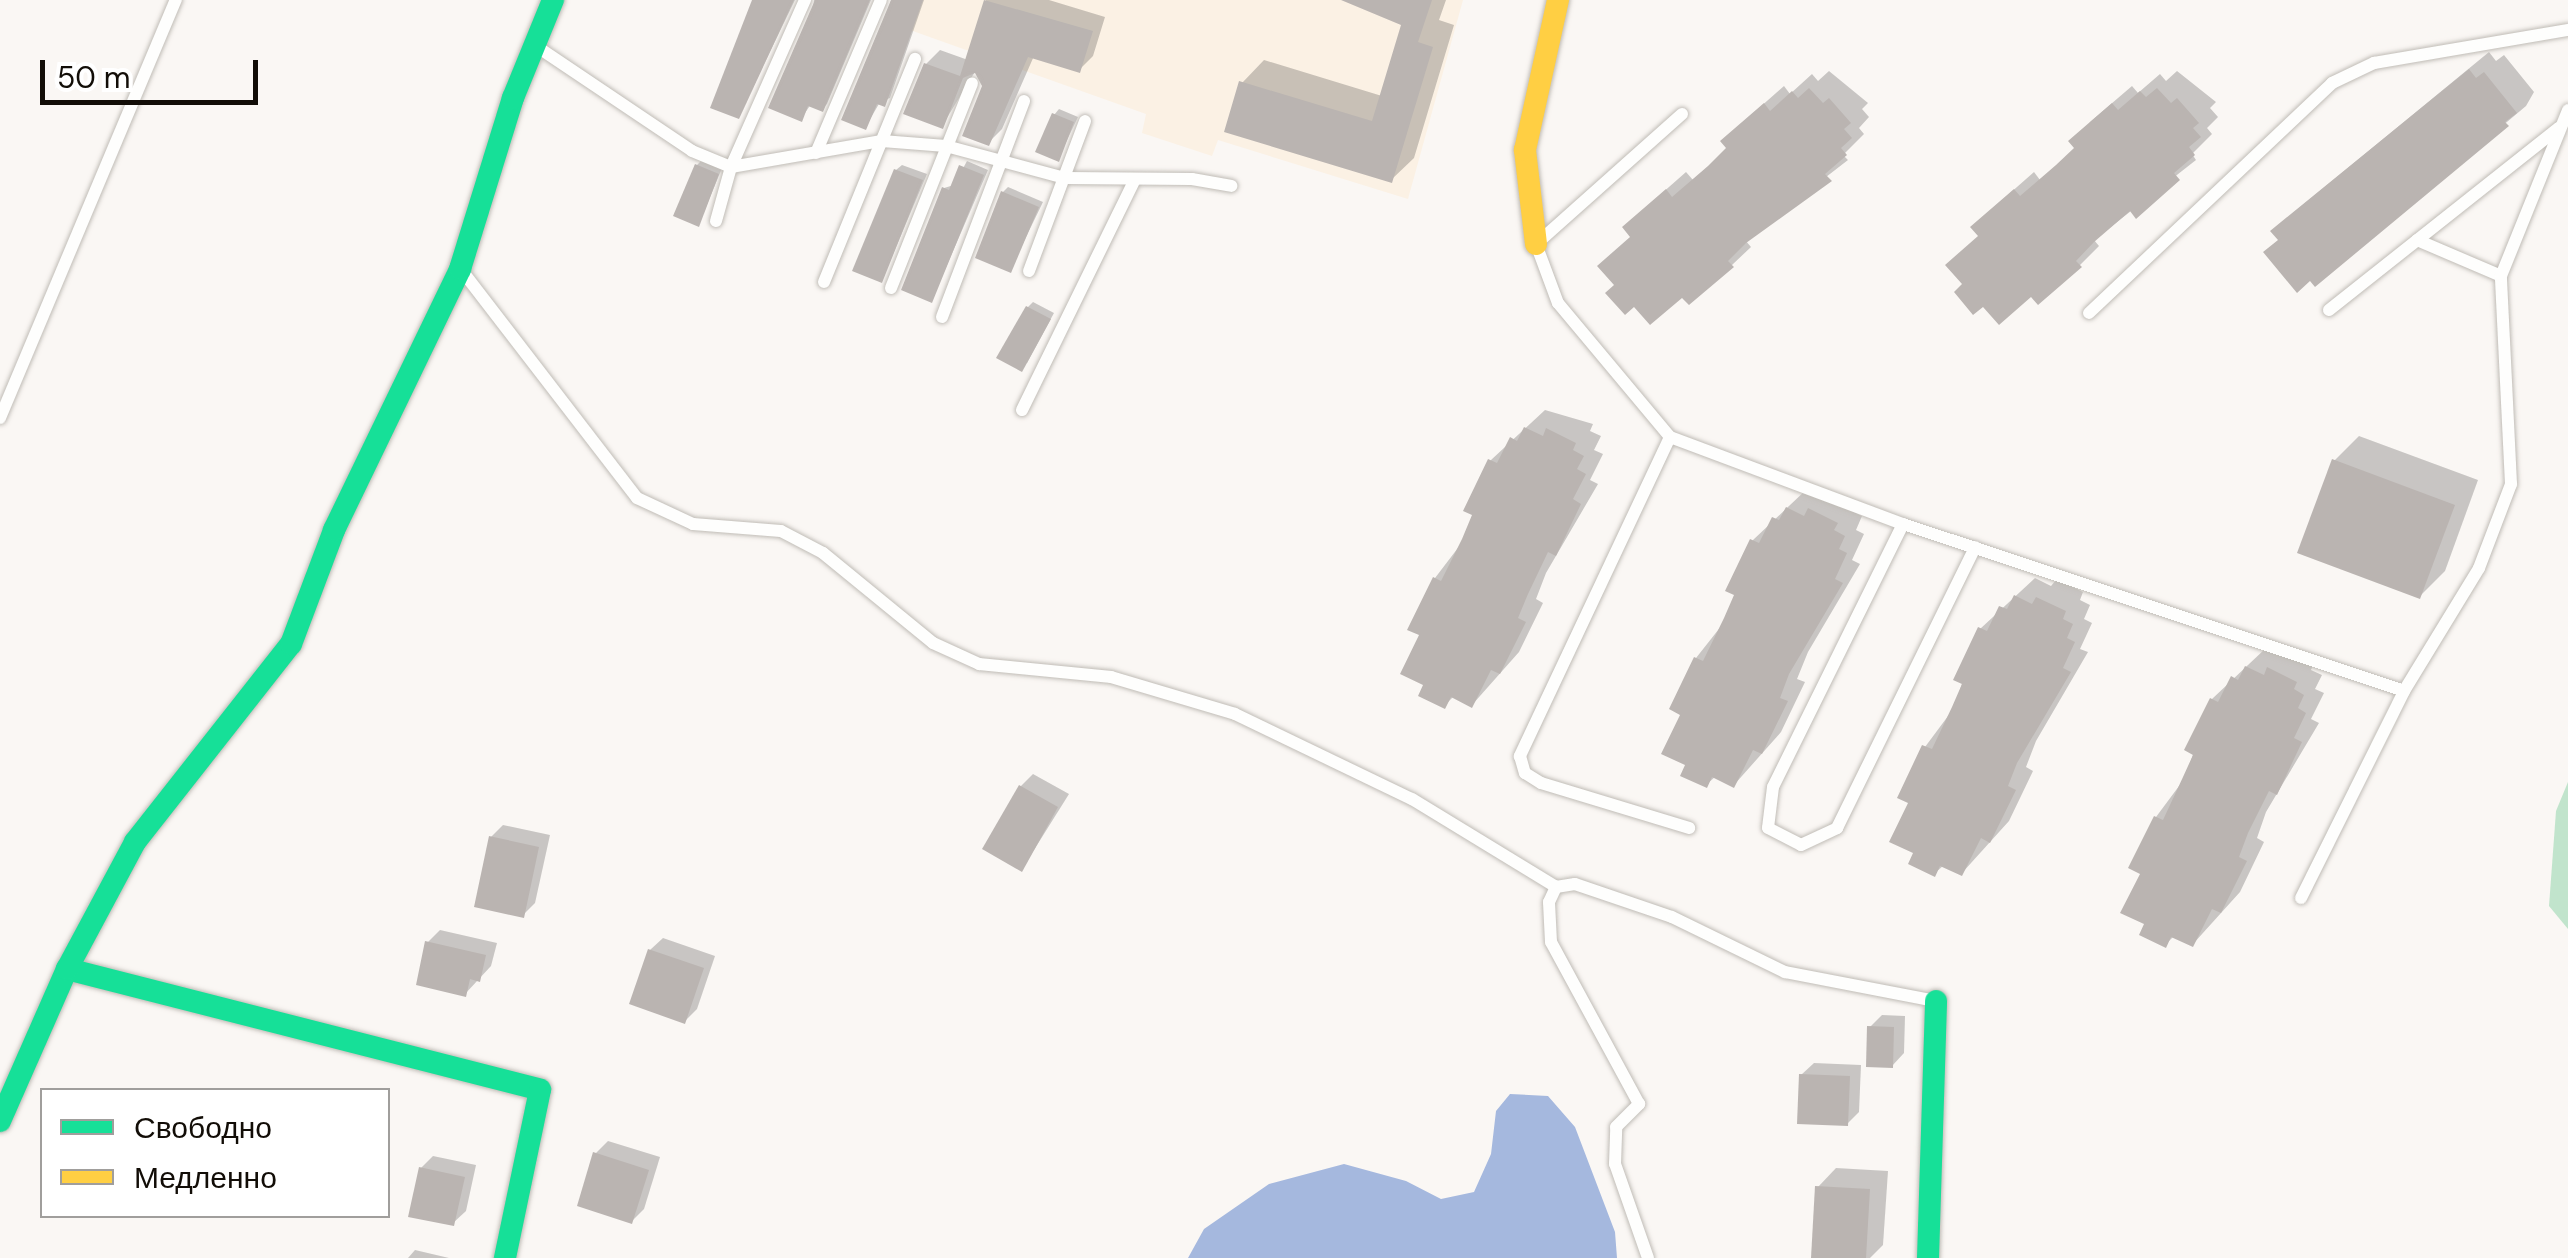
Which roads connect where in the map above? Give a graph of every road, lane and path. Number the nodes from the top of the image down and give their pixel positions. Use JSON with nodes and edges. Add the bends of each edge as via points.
{"nodes":[{"id":1,"x":176,"y":0,"type":"edge"},
{"id":2,"x":553,"y":0,"type":"edge"},
{"id":3,"x":804,"y":0,"type":"edge"},
{"id":4,"x":881,"y":0,"type":"edge"},
{"id":5,"x":1558,"y":0,"type":"edge"},
{"id":6,"x":2568,"y":30,"type":"edge"},
{"id":7,"x":532,"y":44,"type":"junction"},
{"id":8,"x":915,"y":59,"type":"dead end"},
{"id":9,"x":972,"y":82,"type":"dead end"},
{"id":10,"x":1024,"y":102,"type":"dead end"},
{"id":11,"x":2568,"y":110,"type":"edge"},
{"id":12,"x":1682,"y":114,"type":"dead end"},
{"id":13,"x":1086,"y":121,"type":"dead end"},
{"id":14,"x":2560,"y":126,"type":"junction"},
{"id":15,"x":882,"y":141,"type":"junction"},
{"id":16,"x":946,"y":146,"type":"junction"},
{"id":17,"x":816,"y":152,"type":"junction"},
{"id":18,"x":1003,"y":161,"type":"junction"},
{"id":19,"x":732,"y":168,"type":"junction"},
{"id":20,"x":1064,"y":178,"type":"junction"},
{"id":21,"x":1135,"y":178,"type":"junction"},
{"id":22,"x":1231,"y":186,"type":"dead end"},
{"id":23,"x":716,"y":221,"type":"dead end"},
{"id":24,"x":2417,"y":240,"type":"junction"},
{"id":25,"x":1536,"y":244,"type":"junction"},
{"id":26,"x":460,"y":269,"type":"junction"},
{"id":27,"x":1030,"y":271,"type":"dead end"},
{"id":28,"x":2501,"y":276,"type":"junction"},
{"id":29,"x":824,"y":282,"type":"dead end"},
{"id":30,"x":890,"y":288,"type":"dead end"},
{"id":31,"x":2329,"y":310,"type":"dead end"},
{"id":32,"x":2089,"y":313,"type":"dead end"},
{"id":33,"x":942,"y":318,"type":"dead end"},
{"id":34,"x":1022,"y":410,"type":"dead end"},
{"id":35,"x":0,"y":418,"type":"edge"},
{"id":36,"x":1670,"y":437,"type":"junction"},
{"id":37,"x":1904,"y":524,"type":"junction"},
{"id":38,"x":1975,"y":547,"type":"junction"},
{"id":39,"x":2404,"y":691,"type":"junction"},
{"id":40,"x":1689,"y":828,"type":"dead end"},
{"id":41,"x":1556,"y":887,"type":"junction"},
{"id":42,"x":2301,"y":898,"type":"dead end"},
{"id":43,"x":67,"y":970,"type":"junction"},
{"id":44,"x":1936,"y":1000,"type":"joint"},
{"id":45,"x":0,"y":1121,"type":"edge"},
{"id":46,"x":505,"y":1258,"type":"edge"},
{"id":47,"x":1648,"y":1258,"type":"edge"},
{"id":48,"x":1928,"y":1258,"type":"edge"}],
"edges":[{"from":1,"to":35,"type":"lane"},
{"from":2,"to":7,"type":"street"},
{"from":3,"to":19,"type":"lane"},
{"from":4,"to":17,"type":"lane"},
{"from":5,"to":25,"type":"street","via":[[1525,150]]},
{"from":6,"to":32,"type":"lane","via":[[2374,63],[2332,82]]},
{"from":7,"to":19,"type":"lane","via":[[692,151]]},
{"from":7,"to":26,"type":"street"},
{"from":8,"to":15,"type":"lane"},
{"from":9,"to":16,"type":"lane"},
{"from":10,"to":18,"type":"lane"},
{"from":11,"to":14,"type":"lane"},
{"from":12,"to":25,"type":"lane"},
{"from":13,"to":20,"type":"lane"},
{"from":14,"to":24,"type":"lane"},
{"from":14,"to":28,"type":"lane"},
{"from":15,"to":16,"type":"lane"},
{"from":15,"to":17,"type":"lane"},
{"from":15,"to":29,"type":"lane"},
{"from":16,"to":18,"type":"lane"},
{"from":16,"to":30,"type":"lane"},
{"from":17,"to":19,"type":"lane"},
{"from":18,"to":20,"type":"lane"},
{"from":18,"to":33,"type":"lane"},
{"from":19,"to":23,"type":"lane"},
{"from":20,"to":21,"type":"lane"},
{"from":20,"to":27,"type":"lane"},
{"from":21,"to":22,"type":"lane"},
{"from":21,"to":34,"type":"lane"},
{"from":24,"to":28,"type":"lane"},
{"from":24,"to":31,"type":"lane"},
{"from":25,"to":36,"type":"lane","via":[[1558,303]]},
{"from":26,"to":41,"type":"lane","via":[[638,498],[693,524],[781,530],[823,553],[932,643],[979,664],[1111,677],[1236,714],[1412,799]]},
{"from":26,"to":43,"type":"street","via":[[334,530],[291,644],[135,842]]},
{"from":28,"to":39,"type":"lane","via":[[2511,484],[2479,568]]},
{"from":36,"to":37,"type":"lane"},
{"from":36,"to":40,"type":"lane","via":[[1520,756],[1525,773],[1541,784]]},
{"from":37,"to":38,"type":"lane"},
{"from":37,"to":38,"type":"lane","via":[[1773,787],[1768,828],[1801,845],[1837,828]]},
{"from":38,"to":39,"type":"lane"},
{"from":39,"to":42,"type":"lane"},
{"from":41,"to":44,"type":"lane","via":[[1575,884],[1672,917],[1785,972]]},
{"from":41,"to":47,"type":"lane","via":[[1549,902],[1551,942],[1639,1104],[1616,1127],[1615,1164]]},
{"from":43,"to":45,"type":"street"},
{"from":43,"to":46,"type":"street","via":[[540,1090]]},
{"from":44,"to":48,"type":"street"}]}
